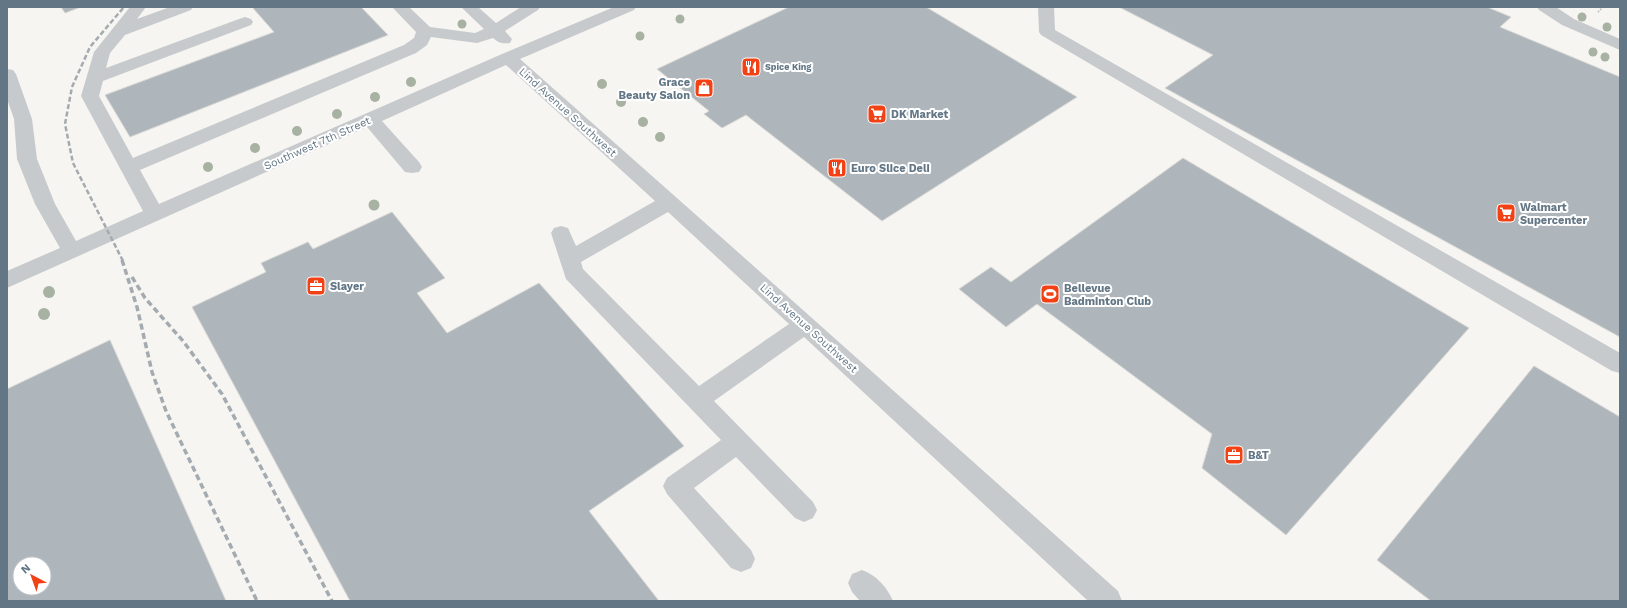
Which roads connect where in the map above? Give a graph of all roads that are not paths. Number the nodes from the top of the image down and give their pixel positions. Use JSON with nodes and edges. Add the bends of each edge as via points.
{"nodes":[{"id":1,"x":138,"y":7,"type":"edge"},
{"id":2,"x":185,"y":7,"type":"edge"},
{"id":3,"x":400,"y":7,"type":"edge"},
{"id":4,"x":469,"y":7,"type":"edge"},
{"id":5,"x":532,"y":7,"type":"edge"},
{"id":6,"x":628,"y":7,"type":"edge"},
{"id":7,"x":1046,"y":7,"type":"edge"},
{"id":8,"x":1545,"y":7,"type":"edge"},
{"id":9,"x":245,"y":22,"type":"dead end"},
{"id":10,"x":425,"y":31,"type":"junction"},
{"id":11,"x":495,"y":31,"type":"junction"},
{"id":12,"x":118,"y":32,"type":"junction"},
{"id":13,"x":1620,"y":45,"type":"edge"},
{"id":14,"x":514,"y":55,"type":"junction"},
{"id":15,"x":7,"y":74,"type":"edge"},
{"id":16,"x":95,"y":78,"type":"junction"},
{"id":17,"x":370,"y":119,"type":"junction"},
{"id":18,"x":129,"y":167,"type":"junction"},
{"id":19,"x":412,"y":167,"type":"dead end"},
{"id":20,"x":668,"y":202,"type":"junction"},
{"id":21,"x":155,"y":214,"type":"junction"},
{"id":22,"x":561,"y":233,"type":"dead end"},
{"id":23,"x":72,"y":251,"type":"junction"},
{"id":24,"x":570,"y":259,"type":"junction"},
{"id":25,"x":7,"y":280,"type":"edge"},
{"id":26,"x":804,"y":325,"type":"junction"},
{"id":27,"x":1620,"y":364,"type":"edge"},
{"id":28,"x":697,"y":400,"type":"junction"},
{"id":29,"x":738,"y":442,"type":"junction"},
{"id":30,"x":804,"y":510,"type":"dead end"},
{"id":31,"x":741,"y":559,"type":"dead end"},
{"id":32,"x":1107,"y":601,"type":"edge"}],
"edges":[{"from":1,"to":12,"type":"street"},
{"from":2,"to":12,"type":"street"},
{"from":3,"to":10,"type":"street"},
{"from":4,"to":11,"type":"street","name":"Lind Avenue Southwest"},
{"from":5,"to":11,"type":"street"},
{"from":6,"to":14,"type":"street","name":"Southwest 7th Street"},
{"from":7,"to":27,"type":"street","via":[[1047,32]]},
{"from":8,"to":13,"type":"street","via":[[1568,22]]},
{"from":9,"to":16,"type":"street"},
{"from":10,"to":11,"type":"street","via":[[477,38]]},
{"from":10,"to":18,"type":"street","via":[[421,42],[410,49]]},
{"from":11,"to":14,"type":"street","name":"Lind Avenue Southwest"},
{"from":12,"to":16,"type":"street","via":[[102,52]]},
{"from":14,"to":17,"type":"street","name":"Southwest 7th Street"},
{"from":14,"to":20,"type":"street","name":"Lind Avenue Southwest"},
{"from":15,"to":23,"type":"street","via":[[23,119],[27,159],[45,204]]},
{"from":16,"to":18,"type":"street","via":[[90,96]]},
{"from":17,"to":19,"type":"street"},
{"from":17,"to":21,"type":"street","name":"Southwest 7th Street"},
{"from":18,"to":21,"type":"street"},
{"from":20,"to":24,"type":"street"},
{"from":20,"to":26,"type":"street","name":"Lind Avenue Southwest"},
{"from":21,"to":23,"type":"street","name":"Southwest 7th Street"},
{"from":22,"to":24,"type":"street"},
{"from":23,"to":25,"type":"street","name":"Southwest 7th Street"},
{"from":24,"to":28,"type":"street","via":[[574,273]]},
{"from":26,"to":28,"type":"street"},
{"from":26,"to":32,"type":"street","name":"Lind Avenue Southwest"},
{"from":28,"to":29,"type":"street"},
{"from":29,"to":30,"type":"street"},
{"from":29,"to":31,"type":"street","via":[[676,486]]}]}
